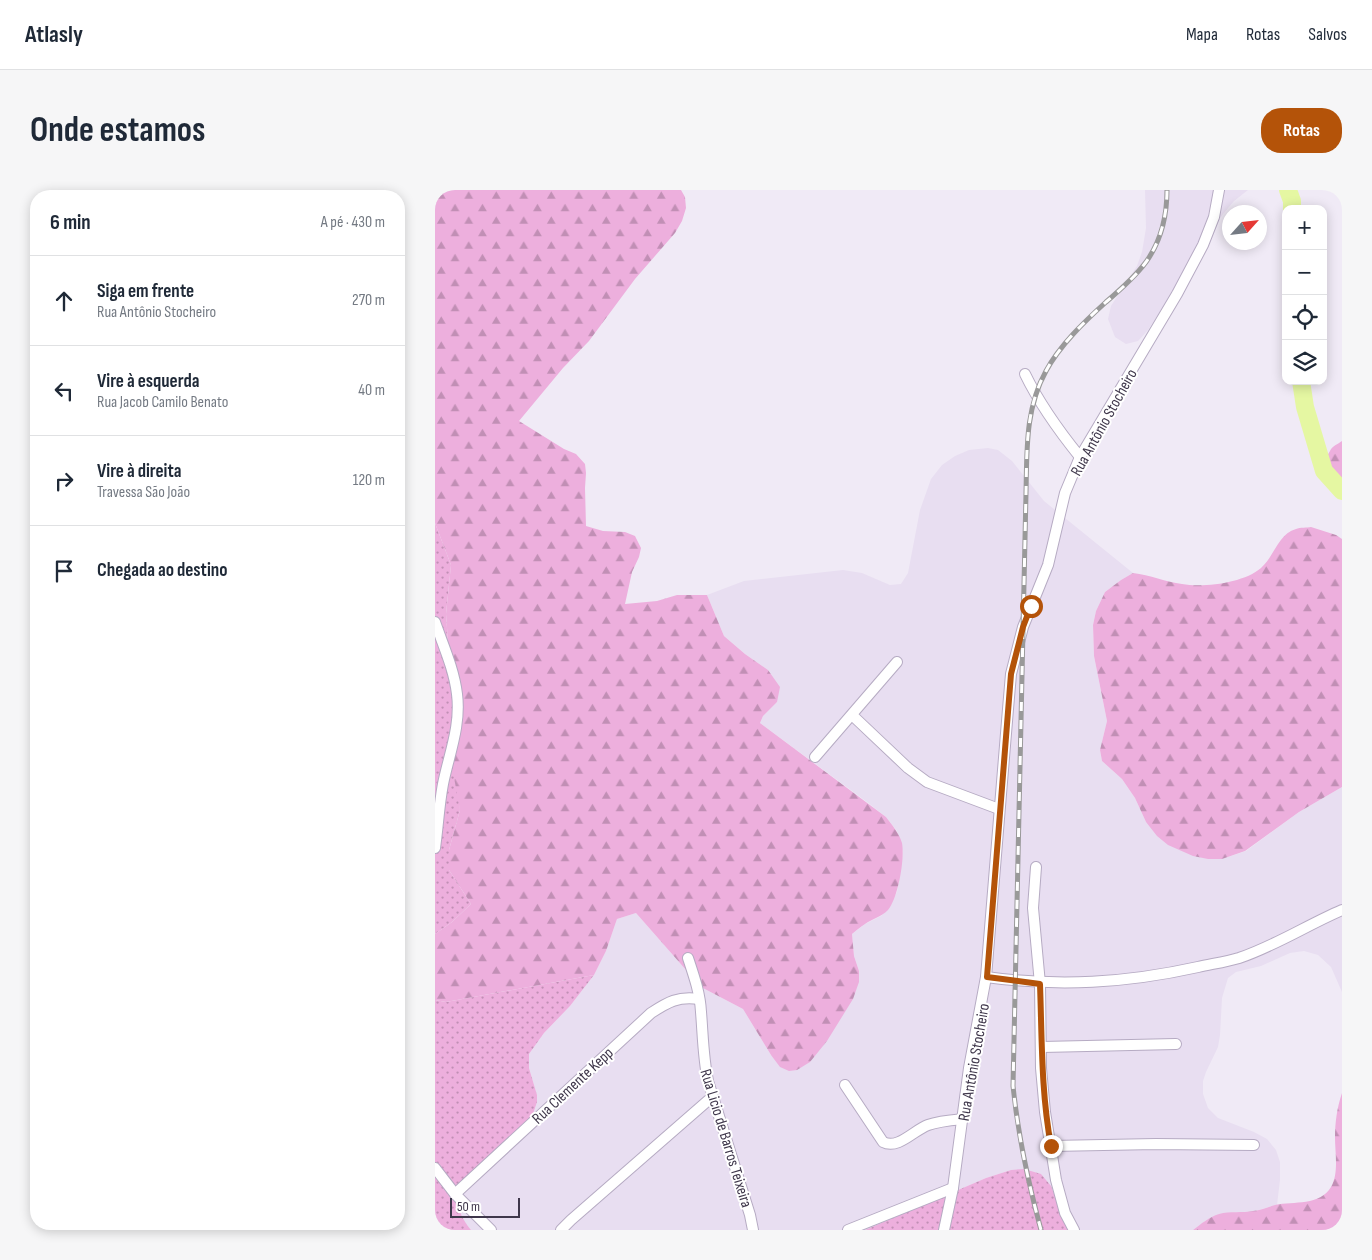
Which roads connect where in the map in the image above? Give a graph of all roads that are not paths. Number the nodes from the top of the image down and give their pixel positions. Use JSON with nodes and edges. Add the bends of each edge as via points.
{"nodes":[{"id":1,"x":1219,"y":190,"type":"edge"},
{"id":2,"x":1025,"y":374,"type":"dead end"},
{"id":3,"x":1079,"y":457,"type":"junction"},
{"id":4,"x":435,"y":622,"type":"edge"},
{"id":5,"x":897,"y":662,"type":"dead end"},
{"id":6,"x":852,"y":715,"type":"junction"},
{"id":7,"x":815,"y":757,"type":"dead end"},
{"id":8,"x":999,"y":809,"type":"junction"},
{"id":9,"x":435,"y":848,"type":"edge"},
{"id":10,"x":1036,"y":867,"type":"dead end"},
{"id":11,"x":1342,"y":910,"type":"edge"},
{"id":12,"x":688,"y":958,"type":"dead end"},
{"id":13,"x":987,"y":977,"type":"junction"},
{"id":14,"x":1040,"y":984,"type":"junction"},
{"id":15,"x":699,"y":999,"type":"junction"},
{"id":16,"x":1176,"y":1044,"type":"dead end"},
{"id":17,"x":1042,"y":1047,"type":"junction"},
{"id":18,"x":845,"y":1085,"type":"dead end"},
{"id":19,"x":713,"y":1097,"type":"junction"},
{"id":20,"x":963,"y":1119,"type":"junction"},
{"id":21,"x":1254,"y":1145,"type":"dead end"},
{"id":22,"x":1051,"y":1146,"type":"junction"},
{"id":23,"x":435,"y":1168,"type":"edge"},
{"id":24,"x":953,"y":1188,"type":"junction"},
{"id":25,"x":455,"y":1194,"type":"junction"},
{"id":26,"x":491,"y":1230,"type":"edge"},
{"id":27,"x":561,"y":1230,"type":"edge"},
{"id":28,"x":753,"y":1230,"type":"edge"},
{"id":29,"x":848,"y":1230,"type":"edge"},
{"id":30,"x":945,"y":1230,"type":"edge"},
{"id":31,"x":1074,"y":1230,"type":"edge"}],
"edges":[{"from":1,"to":3,"type":"street","name":"Rua Antônio Stocheiro","via":[[1214,217],[1199,253]]},
{"from":2,"to":3,"type":"street","via":[[1035,396]]},
{"from":3,"to":8,"type":"street","name":"Rua Antônio Stocheiro","via":[[1065,493],[1048,565],[1016,652],[1011,674]]},
{"from":4,"to":9,"type":"street","via":[[452,671],[458,712],[443,785]]},
{"from":5,"to":6,"type":"street"},
{"from":6,"to":7,"type":"street"},
{"from":6,"to":8,"type":"street","via":[[927,782]]},
{"from":8,"to":13,"type":"street","name":"Rua Antônio Stocheiro"},
{"from":10,"to":14,"type":"street","via":[[1033,908]]},
{"from":11,"to":14,"type":"street","via":[[1274,944],[1237,958],[1144,978]]},
{"from":12,"to":15,"type":"street","name":"Rua Licio de Barros Teixeira"},
{"from":13,"to":14,"type":"street"},
{"from":13,"to":20,"type":"street","name":"Rua Antônio Stocheiro","via":[[969,1068]]},
{"from":14,"to":17,"type":"street"},
{"from":15,"to":19,"type":"street","name":"Rua Licio de Barros Teixeira","via":[[703,1059]]},
{"from":15,"to":25,"type":"street","name":"Rua Clemente Kepp","via":[[677,999],[651,1013]]},
{"from":16,"to":17,"type":"street"},
{"from":17,"to":22,"type":"street","via":[[1041,1068]]},
{"from":18,"to":20,"type":"street","via":[[887,1144],[898,1142],[929,1124]]},
{"from":19,"to":27,"type":"street"},
{"from":19,"to":28,"type":"street","name":"Rua Licio de Barros Teixeira"},
{"from":20,"to":24,"type":"street","name":"Rua Antônio Stocheiro"},
{"from":21,"to":22,"type":"street"},
{"from":22,"to":31,"type":"street","via":[[1065,1213]]},
{"from":23,"to":25,"type":"street"},
{"from":24,"to":29,"type":"street"},
{"from":24,"to":30,"type":"street","name":"Rua Antônio Stocheiro"},
{"from":25,"to":26,"type":"street"}]}
